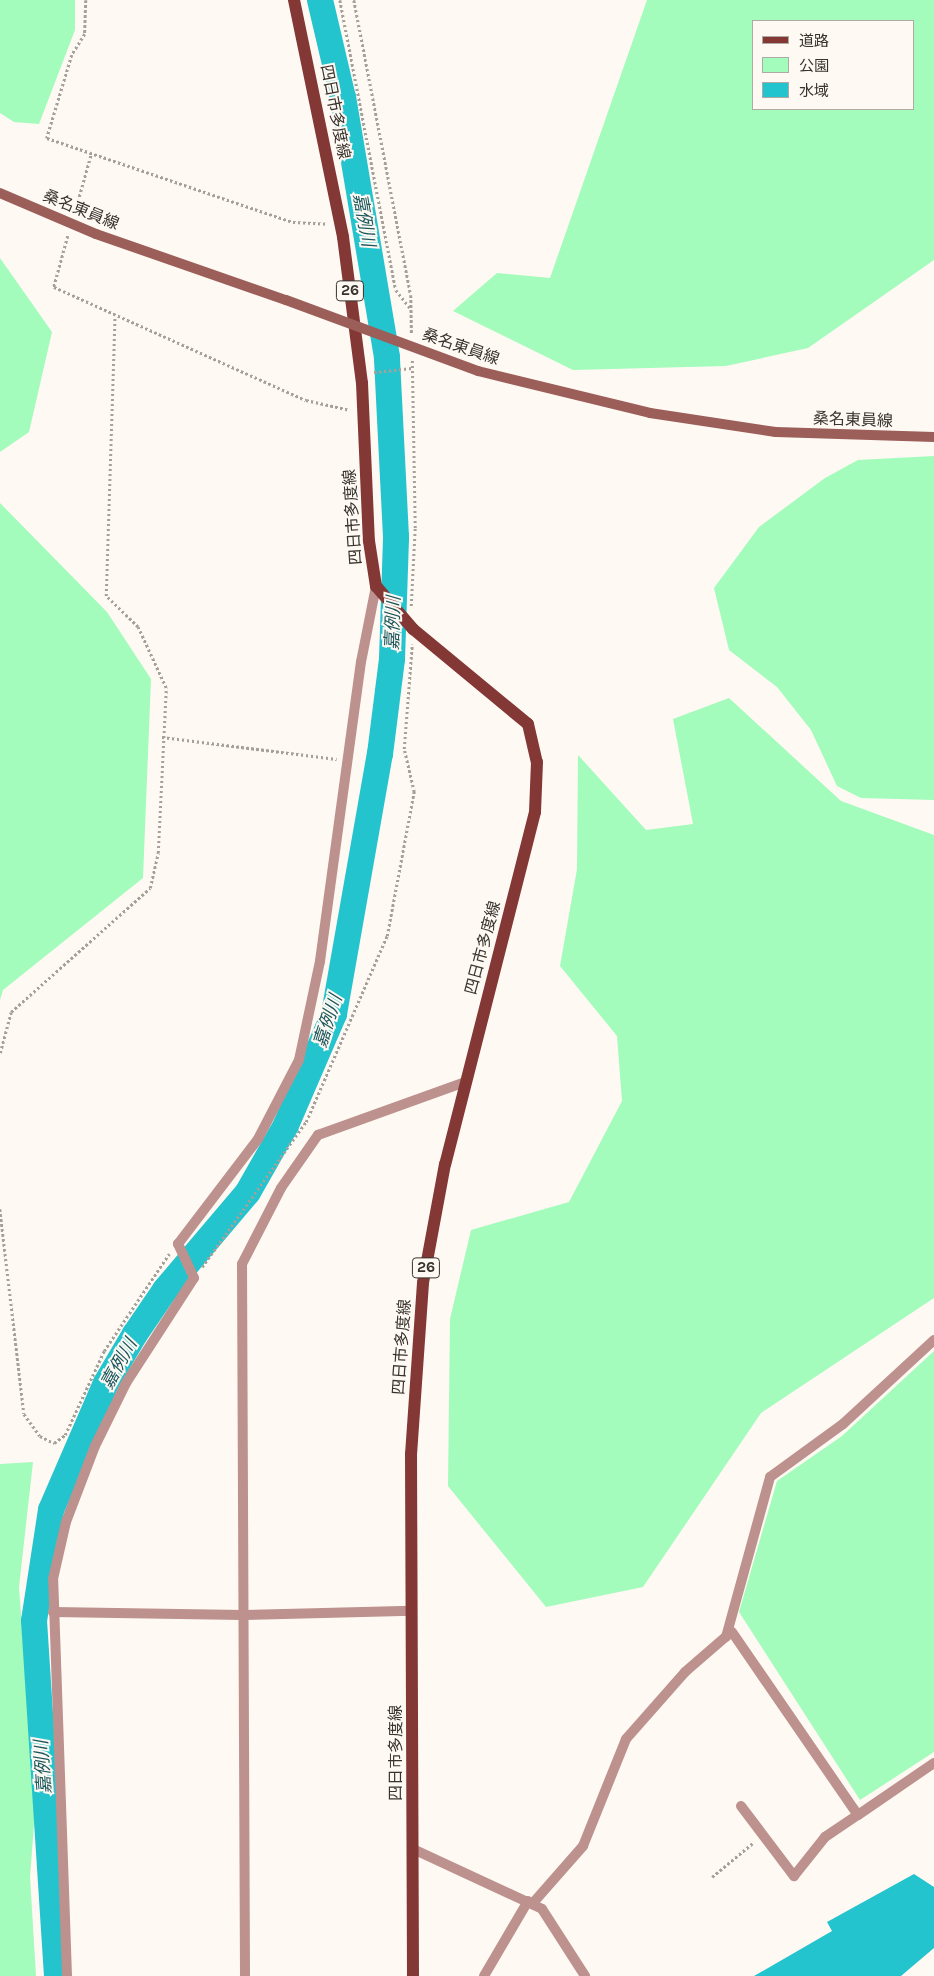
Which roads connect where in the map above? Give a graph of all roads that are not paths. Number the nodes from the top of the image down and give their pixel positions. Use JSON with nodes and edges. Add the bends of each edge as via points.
{"nodes":[{"id":1,"x":294,"y":0,"type":"edge"},
{"id":2,"x":0,"y":193,"type":"edge"},
{"id":3,"x":934,"y":437,"type":"edge"},
{"id":4,"x":376,"y":586,"type":"junction"},
{"id":5,"x":465,"y":1082,"type":"junction"},
{"id":6,"x":934,"y":1340,"type":"edge"},
{"id":7,"x":412,"y":1611,"type":"junction"},
{"id":8,"x":53,"y":1612,"type":"junction"},
{"id":9,"x":243,"y":1615,"type":"junction"},
{"id":10,"x":729,"y":1634,"type":"junction"},
{"id":11,"x":934,"y":1763,"type":"edge"},
{"id":12,"x":742,"y":1806,"type":"dead end"},
{"id":13,"x":858,"y":1815,"type":"junction"},
{"id":14,"x":413,"y":1849,"type":"junction"},
{"id":15,"x":530,"y":1902,"type":"junction"},
{"id":16,"x":67,"y":1976,"type":"edge"},
{"id":17,"x":245,"y":1976,"type":"edge"},
{"id":18,"x":413,"y":1976,"type":"edge"},
{"id":19,"x":484,"y":1976,"type":"edge"},
{"id":20,"x":584,"y":1976,"type":"edge"}],
"edges":[{"from":1,"to":4,"type":"main road","name":"四日市多度線","number":"26","via":[[341,225],[363,413],[369,542]]},
{"from":2,"to":3,"type":"main road","name":"桑名東員線","bridge":true,"via":[[96,234],[478,371],[650,413],[737,426],[854,436]]},
{"from":4,"to":5,"type":"main road","name":"四日市多度線","number":"26","via":[[413,629],[528,724],[538,762],[535,812]]},
{"from":4,"to":8,"type":"street","via":[[347,760],[320,960],[299,1060],[258,1139],[178,1244],[194,1278],[126,1383],[95,1446],[66,1522],[53,1579]]},
{"from":5,"to":7,"type":"main road","name":"四日市多度線","number":"26","via":[[423,1283],[411,1454]]},
{"from":5,"to":9,"type":"street","via":[[318,1135],[281,1188],[242,1264],[246,1386]]},
{"from":6,"to":10,"type":"street","via":[[843,1424],[770,1477]]},
{"from":7,"to":9,"type":"street"},
{"from":7,"to":14,"type":"main road","name":"四日市多度線","number":"26"},
{"from":8,"to":9,"type":"street"},
{"from":8,"to":16,"type":"street"},
{"from":9,"to":17,"type":"street"},
{"from":10,"to":13,"type":"street"},
{"from":10,"to":15,"type":"street","via":[[668,1690],[626,1739],[583,1846]]},
{"from":11,"to":13,"type":"street"},
{"from":12,"to":13,"type":"street","via":[[794,1876],[825,1837]]},
{"from":14,"to":15,"type":"street"},
{"from":14,"to":18,"type":"main road","name":"四日市多度線","number":"26"},
{"from":15,"to":19,"type":"street"},
{"from":15,"to":20,"type":"street","via":[[556,1926]]}]}
